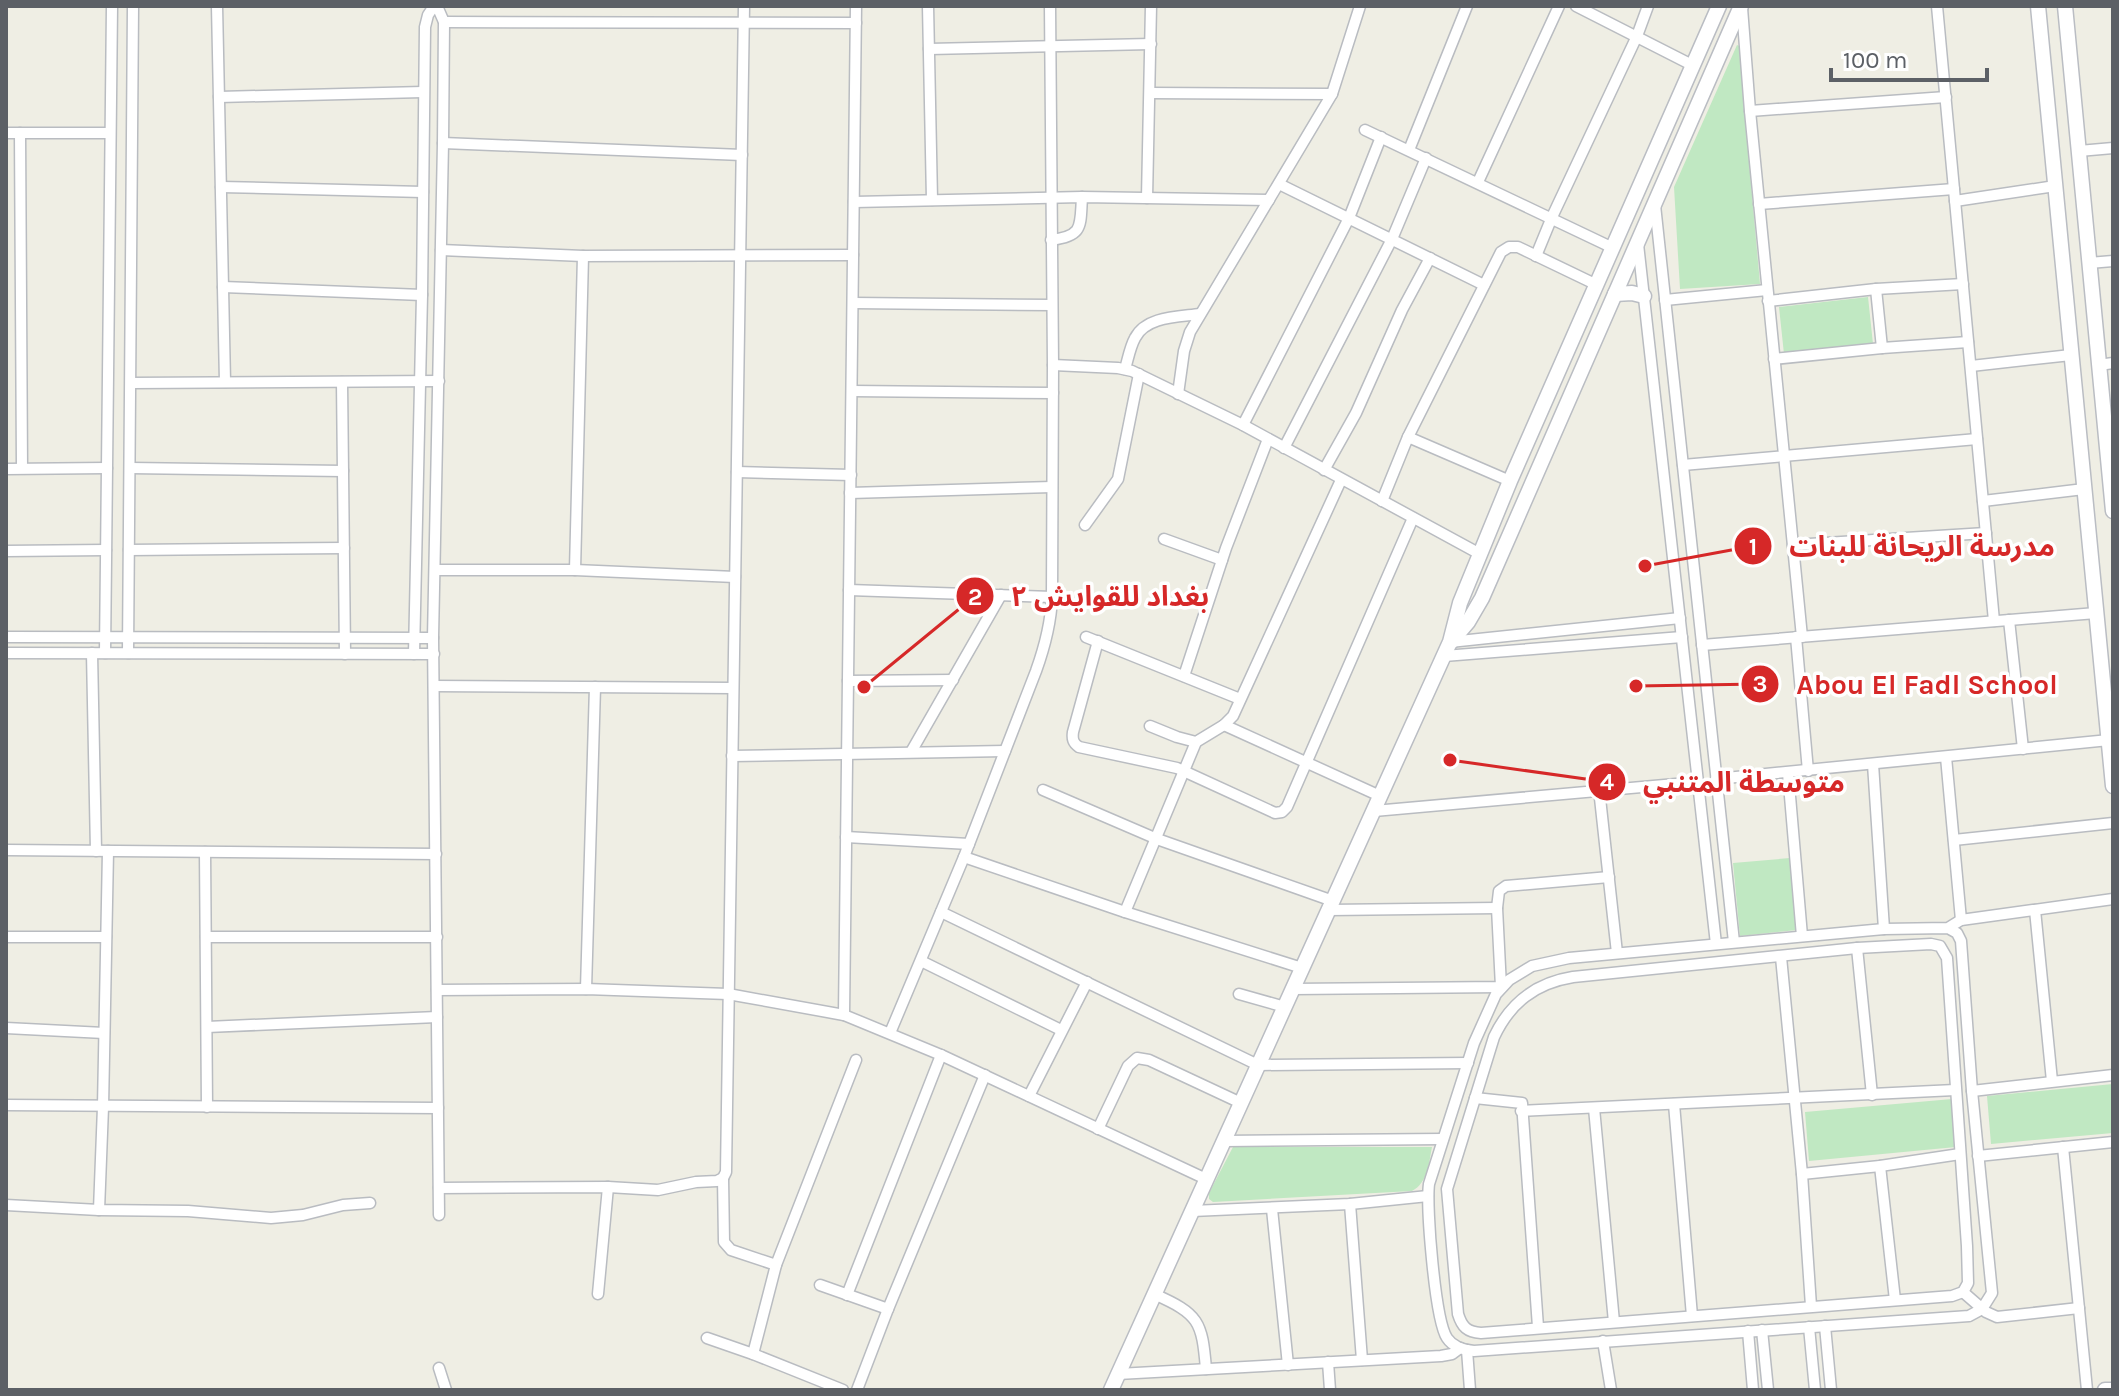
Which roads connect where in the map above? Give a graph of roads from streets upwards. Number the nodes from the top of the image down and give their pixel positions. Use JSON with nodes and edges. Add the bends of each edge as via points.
{"nodes":[{"id":1,"x":112,"y":6,"type":"edge"},
{"id":2,"x":133,"y":6,"type":"edge"},
{"id":3,"x":217,"y":6,"type":"edge"},
{"id":4,"x":436,"y":6,"type":"edge"},
{"id":5,"x":744,"y":6,"type":"edge"},
{"id":6,"x":856,"y":6,"type":"edge"},
{"id":7,"x":928,"y":6,"type":"edge"},
{"id":8,"x":1050,"y":6,"type":"edge"},
{"id":9,"x":1151,"y":6,"type":"edge"},
{"id":10,"x":1360,"y":6,"type":"edge"},
{"id":11,"x":1467,"y":6,"type":"edge"},
{"id":12,"x":1559,"y":6,"type":"edge"},
{"id":13,"x":1576,"y":6,"type":"edge"},
{"id":14,"x":1648,"y":6,"type":"edge"},
{"id":15,"x":1719,"y":6,"type":"edge"},
{"id":16,"x":1741,"y":6,"type":"edge"},
{"id":17,"x":1937,"y":6,"type":"edge"},
{"id":18,"x":2038,"y":6,"type":"edge"},
{"id":19,"x":2065,"y":6,"type":"edge"},
{"id":20,"x":444,"y":22,"type":"junction"},
{"id":21,"x":744,"y":22,"type":"junction"},
{"id":22,"x":856,"y":23,"type":"junction"},
{"id":23,"x":1637,"y":36,"type":"junction"},
{"id":24,"x":1151,"y":44,"type":"junction"},
{"id":25,"x":1051,"y":47,"type":"junction"},
{"id":26,"x":929,"y":49,"type":"junction"},
{"id":27,"x":1692,"y":65,"type":"junction"},
{"id":28,"x":423,"y":92,"type":"junction"},
{"id":29,"x":1150,"y":93,"type":"junction"},
{"id":30,"x":1332,"y":94,"type":"junction"},
{"id":31,"x":219,"y":97,"type":"junction"},
{"id":32,"x":1946,"y":97,"type":"junction"},
{"id":33,"x":1750,"y":111,"type":"junction"},
{"id":34,"x":1365,"y":130,"type":"dead end"},
{"id":35,"x":6,"y":133,"type":"edge"},
{"id":36,"x":20,"y":133,"type":"junction"},
{"id":37,"x":110,"y":133,"type":"junction"},
{"id":38,"x":1381,"y":137,"type":"junction"},
{"id":39,"x":443,"y":143,"type":"junction"},
{"id":40,"x":2113,"y":148,"type":"edge"},
{"id":41,"x":1409,"y":150,"type":"junction"},
{"id":42,"x":2079,"y":151,"type":"junction"},
{"id":43,"x":742,"y":155,"type":"junction"},
{"id":44,"x":1426,"y":158,"type":"junction"},
{"id":45,"x":1478,"y":182,"type":"junction"},
{"id":46,"x":1279,"y":184,"type":"junction"},
{"id":47,"x":2055,"y":186,"type":"junction"},
{"id":48,"x":221,"y":187,"type":"junction"},
{"id":49,"x":1954,"y":189,"type":"junction"},
{"id":50,"x":423,"y":192,"type":"junction"},
{"id":51,"x":1082,"y":197,"type":"junction"},
{"id":52,"x":1050,"y":198,"type":"junction"},
{"id":53,"x":1147,"y":198,"type":"junction"},
{"id":54,"x":932,"y":200,"type":"junction"},
{"id":55,"x":1269,"y":200,"type":"junction"},
{"id":56,"x":1955,"y":201,"type":"junction"},
{"id":57,"x":854,"y":202,"type":"junction"},
{"id":58,"x":1655,"y":204,"type":"junction"},
{"id":59,"x":1759,"y":204,"type":"junction"},
{"id":60,"x":1552,"y":217,"type":"junction"},
{"id":61,"x":1349,"y":218,"type":"junction"},
{"id":62,"x":1392,"y":239,"type":"junction"},
{"id":63,"x":1051,"y":240,"type":"junction"},
{"id":64,"x":1637,"y":242,"type":"junction"},
{"id":65,"x":1611,"y":247,"type":"junction"},
{"id":66,"x":441,"y":250,"type":"junction"},
{"id":67,"x":740,"y":254,"type":"junction"},
{"id":68,"x":853,"y":255,"type":"junction"},
{"id":69,"x":583,"y":256,"type":"junction"},
{"id":70,"x":1536,"y":256,"type":"junction"},
{"id":71,"x":1430,"y":258,"type":"junction"},
{"id":72,"x":2113,"y":261,"type":"edge"},
{"id":73,"x":2089,"y":263,"type":"junction"},
{"id":74,"x":1662,"y":274,"type":"junction"},
{"id":75,"x":1641,"y":277,"type":"junction"},
{"id":76,"x":1595,"y":284,"type":"junction"},
{"id":77,"x":1963,"y":284,"type":"junction"},
{"id":78,"x":1484,"y":285,"type":"junction"},
{"id":79,"x":223,"y":287,"type":"junction"},
{"id":80,"x":1876,"y":289,"type":"junction"},
{"id":81,"x":1615,"y":294,"type":"junction"},
{"id":82,"x":422,"y":295,"type":"junction"},
{"id":83,"x":1768,"y":295,"type":"junction"},
{"id":84,"x":1644,"y":296,"type":"junction"},
{"id":85,"x":1665,"y":300,"type":"junction"},
{"id":86,"x":853,"y":303,"type":"junction"},
{"id":87,"x":1052,"y":305,"type":"junction"},
{"id":88,"x":1200,"y":314,"type":"junction"},
{"id":89,"x":1968,"y":342,"type":"junction"},
{"id":90,"x":1882,"y":348,"type":"junction"},
{"id":91,"x":2071,"y":355,"type":"junction"},
{"id":92,"x":1774,"y":359,"type":"junction"},
{"id":93,"x":2106,"y":364,"type":"edge"},
{"id":94,"x":1053,"y":365,"type":"junction"},
{"id":95,"x":1971,"y":366,"type":"junction"},
{"id":96,"x":1125,"y":369,"type":"junction"},
{"id":97,"x":1139,"y":374,"type":"junction"},
{"id":98,"x":419,"y":381,"type":"junction"},
{"id":99,"x":439,"y":381,"type":"junction"},
{"id":100,"x":225,"y":382,"type":"junction"},
{"id":101,"x":342,"y":382,"type":"junction"},
{"id":102,"x":131,"y":383,"type":"junction"},
{"id":103,"x":852,"y":391,"type":"junction"},
{"id":104,"x":1053,"y":393,"type":"junction"},
{"id":105,"x":1178,"y":394,"type":"junction"},
{"id":106,"x":1243,"y":425,"type":"junction"},
{"id":107,"x":1408,"y":437,"type":"junction"},
{"id":108,"x":1268,"y":439,"type":"junction"},
{"id":109,"x":1977,"y":439,"type":"junction"},
{"id":110,"x":1284,"y":448,"type":"junction"},
{"id":111,"x":1784,"y":455,"type":"junction"},
{"id":112,"x":1683,"y":465,"type":"junction"},
{"id":113,"x":22,"y":468,"type":"junction"},
{"id":114,"x":107,"y":468,"type":"junction"},
{"id":115,"x":130,"y":468,"type":"junction"},
{"id":116,"x":6,"y":469,"type":"edge"},
{"id":117,"x":1324,"y":470,"type":"junction"},
{"id":118,"x":343,"y":471,"type":"junction"},
{"id":119,"x":737,"y":472,"type":"junction"},
{"id":120,"x":851,"y":475,"type":"junction"},
{"id":121,"x":1341,"y":480,"type":"junction"},
{"id":122,"x":1510,"y":481,"type":"junction"},
{"id":123,"x":1052,"y":487,"type":"junction"},
{"id":124,"x":2084,"y":489,"type":"junction"},
{"id":125,"x":850,"y":493,"type":"junction"},
{"id":126,"x":1382,"y":501,"type":"junction"},
{"id":127,"x":1983,"y":501,"type":"junction"},
{"id":128,"x":2113,"y":511,"type":"edge"},
{"id":129,"x":1413,"y":518,"type":"junction"},
{"id":130,"x":1085,"y":525,"type":"dead end"},
{"id":131,"x":1986,"y":533,"type":"junction"},
{"id":132,"x":1164,"y":539,"type":"dead end"},
{"id":133,"x":1793,"y":545,"type":"junction"},
{"id":134,"x":344,"y":548,"type":"junction"},
{"id":135,"x":106,"y":550,"type":"junction"},
{"id":136,"x":129,"y":550,"type":"junction"},
{"id":137,"x":6,"y":551,"type":"edge"},
{"id":138,"x":1480,"y":554,"type":"junction"},
{"id":139,"x":1222,"y":560,"type":"junction"},
{"id":140,"x":435,"y":570,"type":"junction"},
{"id":141,"x":575,"y":570,"type":"junction"},
{"id":142,"x":735,"y":577,"type":"junction"},
{"id":143,"x":849,"y":590,"type":"junction"},
{"id":144,"x":1001,"y":595,"type":"junction"},
{"id":145,"x":1052,"y":597,"type":"junction"},
{"id":146,"x":2096,"y":613,"type":"junction"},
{"id":147,"x":1680,"y":618,"type":"junction"},
{"id":148,"x":2009,"y":620,"type":"junction"},
{"id":149,"x":1994,"y":621,"type":"junction"},
{"id":150,"x":2106,"y":630,"type":"edge"},
{"id":151,"x":6,"y":637,"type":"edge"},
{"id":152,"x":105,"y":637,"type":"junction"},
{"id":153,"x":128,"y":637,"type":"junction"},
{"id":154,"x":241,"y":637,"type":"junction"},
{"id":155,"x":1086,"y":637,"type":"dead end"},
{"id":156,"x":1682,"y":637,"type":"junction"},
{"id":157,"x":1799,"y":637,"type":"junction"},
{"id":158,"x":345,"y":638,"type":"junction"},
{"id":159,"x":414,"y":638,"type":"junction"},
{"id":160,"x":433,"y":638,"type":"junction"},
{"id":161,"x":1098,"y":641,"type":"junction"},
{"id":162,"x":1702,"y":645,"type":"junction"},
{"id":163,"x":1447,"y":649,"type":"junction"},
{"id":164,"x":2106,"y":651,"type":"edge"},
{"id":165,"x":6,"y":653,"type":"edge"},
{"id":166,"x":92,"y":653,"type":"junction"},
{"id":167,"x":105,"y":653,"type":"junction"},
{"id":168,"x":128,"y":653,"type":"junction"},
{"id":169,"x":242,"y":654,"type":"junction"},
{"id":170,"x":345,"y":654,"type":"junction"},
{"id":171,"x":414,"y":654,"type":"junction"},
{"id":172,"x":434,"y":654,"type":"junction"},
{"id":173,"x":1184,"y":676,"type":"junction"},
{"id":174,"x":953,"y":680,"type":"junction"},
{"id":175,"x":848,"y":681,"type":"junction"},
{"id":176,"x":434,"y":686,"type":"junction"},
{"id":177,"x":595,"y":687,"type":"junction"},
{"id":178,"x":733,"y":688,"type":"junction"},
{"id":179,"x":1240,"y":699,"type":"junction"},
{"id":180,"x":1224,"y":725,"type":"junction"},
{"id":181,"x":1150,"y":726,"type":"dead end"},
{"id":182,"x":2109,"y":740,"type":"junction"},
{"id":183,"x":1196,"y":742,"type":"junction"},
{"id":184,"x":2023,"y":749,"type":"junction"},
{"id":185,"x":1005,"y":751,"type":"junction"},
{"id":186,"x":911,"y":752,"type":"junction"},
{"id":187,"x":846,"y":753,"type":"junction"},
{"id":188,"x":732,"y":756,"type":"junction"},
{"id":189,"x":1946,"y":757,"type":"junction"},
{"id":190,"x":1307,"y":764,"type":"junction"},
{"id":191,"x":1873,"y":764,"type":"junction"},
{"id":192,"x":1185,"y":771,"type":"junction"},
{"id":193,"x":1808,"y":771,"type":"junction"},
{"id":194,"x":1788,"y":773,"type":"junction"},
{"id":195,"x":1716,"y":779,"type":"junction"},
{"id":196,"x":1698,"y":782,"type":"junction"},
{"id":197,"x":2113,"y":786,"type":"edge"},
{"id":198,"x":1599,"y":789,"type":"junction"},
{"id":199,"x":1043,"y":790,"type":"dead end"},
{"id":200,"x":1380,"y":796,"type":"junction"},
{"id":201,"x":1374,"y":811,"type":"junction"},
{"id":202,"x":2113,"y":823,"type":"edge"},
{"id":203,"x":846,"y":837,"type":"junction"},
{"id":204,"x":1157,"y":839,"type":"junction"},
{"id":205,"x":1954,"y":840,"type":"junction"},
{"id":206,"x":969,"y":844,"type":"junction"},
{"id":207,"x":6,"y":850,"type":"edge"},
{"id":208,"x":102,"y":851,"type":"junction"},
{"id":209,"x":205,"y":852,"type":"junction"},
{"id":210,"x":436,"y":854,"type":"junction"},
{"id":211,"x":964,"y":857,"type":"junction"},
{"id":212,"x":1609,"y":877,"type":"junction"},
{"id":213,"x":2113,"y":899,"type":"edge"},
{"id":214,"x":1331,"y":905,"type":"junction"},
{"id":215,"x":1497,"y":908,"type":"junction"},
{"id":216,"x":2035,"y":910,"type":"junction"},
{"id":217,"x":941,"y":912,"type":"junction"},
{"id":218,"x":1125,"y":912,"type":"junction"},
{"id":219,"x":1961,"y":920,"type":"junction"},
{"id":220,"x":1948,"y":928,"type":"junction"},
{"id":221,"x":1884,"y":929,"type":"junction"},
{"id":222,"x":1802,"y":936,"type":"junction"},
{"id":223,"x":6,"y":937,"type":"edge"},
{"id":224,"x":106,"y":937,"type":"junction"},
{"id":225,"x":206,"y":937,"type":"junction"},
{"id":226,"x":437,"y":937,"type":"junction"},
{"id":227,"x":1734,"y":942,"type":"junction"},
{"id":228,"x":1716,"y":944,"type":"junction"},
{"id":229,"x":1940,"y":946,"type":"junction"},
{"id":230,"x":1857,"y":948,"type":"junction"},
{"id":231,"x":1651,"y":950,"type":"junction"},
{"id":232,"x":1617,"y":953,"type":"junction"},
{"id":233,"x":1781,"y":957,"type":"junction"},
{"id":234,"x":921,"y":961,"type":"junction"},
{"id":235,"x":1302,"y":968,"type":"junction"},
{"id":236,"x":1653,"y":969,"type":"junction"},
{"id":237,"x":1087,"y":982,"type":"junction"},
{"id":238,"x":1501,"y":987,"type":"junction"},
{"id":239,"x":586,"y":989,"type":"junction"},
{"id":240,"x":1293,"y":989,"type":"junction"},
{"id":241,"x":437,"y":990,"type":"junction"},
{"id":242,"x":728,"y":994,"type":"junction"},
{"id":243,"x":1239,"y":994,"type":"dead end"},
{"id":244,"x":1285,"y":1007,"type":"junction"},
{"id":245,"x":844,"y":1015,"type":"junction"},
{"id":246,"x":437,"y":1017,"type":"junction"},
{"id":247,"x":207,"y":1027,"type":"junction"},
{"id":248,"x":6,"y":1028,"type":"edge"},
{"id":249,"x":1061,"y":1030,"type":"junction"},
{"id":250,"x":104,"y":1033,"type":"junction"},
{"id":251,"x":890,"y":1033,"type":"junction"},
{"id":252,"x":941,"y":1055,"type":"junction"},
{"id":253,"x":856,"y":1060,"type":"dead end"},
{"id":254,"x":1468,"y":1063,"type":"junction"},
{"id":255,"x":1258,"y":1065,"type":"junction"},
{"id":256,"x":985,"y":1075,"type":"junction"},
{"id":257,"x":2113,"y":1075,"type":"edge"},
{"id":258,"x":2052,"y":1081,"type":"junction"},
{"id":259,"x":1955,"y":1090,"type":"junction"},
{"id":260,"x":1972,"y":1091,"type":"junction"},
{"id":261,"x":1872,"y":1095,"type":"junction"},
{"id":262,"x":1029,"y":1096,"type":"junction"},
{"id":263,"x":1475,"y":1098,"type":"junction"},
{"id":264,"x":1796,"y":1098,"type":"junction"},
{"id":265,"x":1241,"y":1103,"type":"junction"},
{"id":266,"x":1674,"y":1104,"type":"junction"},
{"id":267,"x":6,"y":1105,"type":"edge"},
{"id":268,"x":103,"y":1107,"type":"junction"},
{"id":269,"x":207,"y":1107,"type":"junction"},
{"id":270,"x":438,"y":1108,"type":"junction"},
{"id":271,"x":1594,"y":1108,"type":"junction"},
{"id":272,"x":1453,"y":1109,"type":"junction"},
{"id":273,"x":1521,"y":1111,"type":"junction"},
{"id":274,"x":1471,"y":1112,"type":"junction"},
{"id":275,"x":1098,"y":1129,"type":"junction"},
{"id":276,"x":1443,"y":1139,"type":"junction"},
{"id":277,"x":1224,"y":1141,"type":"junction"},
{"id":278,"x":2113,"y":1142,"type":"edge"},
{"id":279,"x":2063,"y":1147,"type":"junction"},
{"id":280,"x":1960,"y":1154,"type":"junction"},
{"id":281,"x":1978,"y":1156,"type":"junction"},
{"id":282,"x":1880,"y":1166,"type":"junction"},
{"id":283,"x":1802,"y":1174,"type":"junction"},
{"id":284,"x":723,"y":1178,"type":"junction"},
{"id":285,"x":1206,"y":1179,"type":"junction"},
{"id":286,"x":608,"y":1187,"type":"junction"},
{"id":287,"x":439,"y":1188,"type":"junction"},
{"id":288,"x":1428,"y":1196,"type":"junction"},
{"id":289,"x":370,"y":1203,"type":"dead end"},
{"id":290,"x":1350,"y":1204,"type":"junction"},
{"id":291,"x":6,"y":1205,"type":"edge"},
{"id":292,"x":1272,"y":1209,"type":"junction"},
{"id":293,"x":99,"y":1210,"type":"junction"},
{"id":294,"x":1192,"y":1211,"type":"junction"},
{"id":295,"x":439,"y":1215,"type":"dead end"},
{"id":296,"x":776,"y":1265,"type":"junction"},
{"id":297,"x":820,"y":1285,"type":"dead end"},
{"id":298,"x":1963,"y":1292,"type":"junction"},
{"id":299,"x":598,"y":1294,"type":"dead end"},
{"id":300,"x":1154,"y":1294,"type":"junction"},
{"id":301,"x":847,"y":1295,"type":"junction"},
{"id":302,"x":1895,"y":1300,"type":"junction"},
{"id":303,"x":1811,"y":1306,"type":"junction"},
{"id":304,"x":2079,"y":1308,"type":"junction"},
{"id":305,"x":888,"y":1309,"type":"junction"},
{"id":306,"x":1982,"y":1309,"type":"junction"},
{"id":307,"x":1692,"y":1316,"type":"junction"},
{"id":308,"x":1663,"y":1318,"type":"junction"},
{"id":309,"x":1614,"y":1322,"type":"junction"},
{"id":310,"x":1825,"y":1326,"type":"junction"},
{"id":311,"x":1538,"y":1327,"type":"junction"},
{"id":312,"x":1809,"y":1327,"type":"junction"},
{"id":313,"x":1762,"y":1330,"type":"junction"},
{"id":314,"x":1748,"y":1331,"type":"junction"},
{"id":315,"x":707,"y":1338,"type":"dead end"},
{"id":316,"x":1664,"y":1338,"type":"junction"},
{"id":317,"x":1603,"y":1341,"type":"junction"},
{"id":318,"x":1464,"y":1349,"type":"junction"},
{"id":319,"x":753,"y":1354,"type":"junction"},
{"id":320,"x":1362,"y":1360,"type":"junction"},
{"id":321,"x":1328,"y":1362,"type":"junction"},
{"id":322,"x":1288,"y":1365,"type":"junction"},
{"id":323,"x":439,"y":1368,"type":"dead end"},
{"id":324,"x":1206,"y":1369,"type":"junction"},
{"id":325,"x":1118,"y":1374,"type":"junction"},
{"id":326,"x":446,"y":1390,"type":"edge"},
{"id":327,"x":843,"y":1390,"type":"edge"},
{"id":328,"x":857,"y":1390,"type":"edge"},
{"id":329,"x":1111,"y":1390,"type":"edge"},
{"id":330,"x":1330,"y":1390,"type":"edge"},
{"id":331,"x":1470,"y":1390,"type":"edge"},
{"id":332,"x":1611,"y":1390,"type":"edge"},
{"id":333,"x":1753,"y":1390,"type":"edge"},
{"id":334,"x":1768,"y":1390,"type":"edge"},
{"id":335,"x":1815,"y":1390,"type":"edge"},
{"id":336,"x":1831,"y":1390,"type":"edge"},
{"id":337,"x":2087,"y":1390,"type":"edge"},
{"id":338,"x":2105,"y":1390,"type":"edge"},
{"id":339,"x":2113,"y":1390,"type":"edge"}],
"edges":[{"from":1,"to":37,"type":"street"},
{"from":2,"to":102,"type":"street"},
{"from":3,"to":31,"type":"street"},
{"from":4,"to":20,"type":"street"},
{"from":4,"to":28,"type":"street","via":[[426,21]]},
{"from":5,"to":21,"type":"street"},
{"from":6,"to":22,"type":"street"},
{"from":7,"to":26,"type":"street"},
{"from":8,"to":25,"type":"street"},
{"from":9,"to":24,"type":"street"},
{"from":10,"to":30,"type":"street"},
{"from":11,"to":41,"type":"street"},
{"from":12,"to":45,"type":"street"},
{"from":13,"to":23,"type":"street"},
{"from":14,"to":23,"type":"street"},
{"from":15,"to":27,"type":"street"},
{"from":16,"to":33,"type":"street"},
{"from":16,"to":58,"type":"street"},
{"from":17,"to":32,"type":"street"},
{"from":18,"to":47,"type":"street"},
{"from":19,"to":42,"type":"street"},
{"from":20,"to":21,"type":"street"},
{"from":20,"to":39,"type":"street"},
{"from":21,"to":22,"type":"street"},
{"from":21,"to":43,"type":"street"},
{"from":22,"to":57,"type":"street"},
{"from":23,"to":27,"type":"street"},
{"from":23,"to":60,"type":"street"},
{"from":24,"to":25,"type":"street"},
{"from":24,"to":29,"type":"street"},
{"from":25,"to":26,"type":"street"},
{"from":25,"to":52,"type":"street"},
{"from":26,"to":54,"type":"street"},
{"from":27,"to":65,"type":"street"},
{"from":28,"to":31,"type":"street"},
{"from":28,"to":50,"type":"street"},
{"from":29,"to":30,"type":"street"},
{"from":29,"to":53,"type":"street"},
{"from":30,"to":46,"type":"street"},
{"from":31,"to":48,"type":"street"},
{"from":32,"to":33,"type":"street"},
{"from":32,"to":49,"type":"street"},
{"from":33,"to":59,"type":"street"},
{"from":34,"to":38,"type":"street"},
{"from":35,"to":36,"type":"street"},
{"from":36,"to":37,"type":"street"},
{"from":36,"to":113,"type":"street"},
{"from":37,"to":114,"type":"street"},
{"from":38,"to":41,"type":"street"},
{"from":38,"to":61,"type":"street"},
{"from":39,"to":43,"type":"street"},
{"from":39,"to":66,"type":"street"},
{"from":40,"to":42,"type":"street"},
{"from":41,"to":44,"type":"street"},
{"from":42,"to":73,"type":"street"},
{"from":43,"to":67,"type":"street"},
{"from":44,"to":45,"type":"street"},
{"from":44,"to":62,"type":"street"},
{"from":45,"to":60,"type":"street"},
{"from":46,"to":55,"type":"street"},
{"from":46,"to":61,"type":"street"},
{"from":47,"to":56,"type":"street"},
{"from":47,"to":91,"type":"street"},
{"from":48,"to":50,"type":"street"},
{"from":48,"to":79,"type":"street"},
{"from":49,"to":56,"type":"street"},
{"from":49,"to":59,"type":"street"},
{"from":50,"to":82,"type":"street"},
{"from":51,"to":52,"type":"street"},
{"from":51,"to":53,"type":"street"},
{"from":51,"to":63,"type":"street","via":[[1078,230]]},
{"from":52,"to":54,"type":"street"},
{"from":52,"to":63,"type":"street"},
{"from":53,"to":55,"type":"street"},
{"from":54,"to":57,"type":"street"},
{"from":55,"to":88,"type":"street"},
{"from":56,"to":77,"type":"street"},
{"from":57,"to":68,"type":"street"},
{"from":58,"to":64,"type":"street"},
{"from":58,"to":74,"type":"street"},
{"from":59,"to":83,"type":"street"},
{"from":60,"to":65,"type":"street"},
{"from":60,"to":70,"type":"street"},
{"from":61,"to":62,"type":"street"},
{"from":61,"to":106,"type":"street"},
{"from":62,"to":71,"type":"street"},
{"from":62,"to":110,"type":"street"},
{"from":63,"to":87,"type":"street"},
{"from":64,"to":75,"type":"street"},
{"from":64,"to":81,"type":"street"},
{"from":65,"to":76,"type":"street"},
{"from":66,"to":69,"type":"street"},
{"from":66,"to":99,"type":"street"},
{"from":67,"to":68,"type":"street"},
{"from":67,"to":69,"type":"street"},
{"from":67,"to":119,"type":"street"},
{"from":68,"to":86,"type":"street"},
{"from":69,"to":141,"type":"street"},
{"from":70,"to":76,"type":"street"},
{"from":70,"to":78,"type":"street","via":[[1509,247]]},
{"from":71,"to":78,"type":"street"},
{"from":71,"to":117,"type":"street"},
{"from":72,"to":73,"type":"street"},
{"from":73,"to":93,"type":"street"},
{"from":74,"to":75,"type":"street"},
{"from":74,"to":85,"type":"street"},
{"from":75,"to":84,"type":"street"},
{"from":76,"to":122,"type":"street"},
{"from":77,"to":80,"type":"street"},
{"from":77,"to":89,"type":"street"},
{"from":78,"to":107,"type":"street"},
{"from":79,"to":82,"type":"street"},
{"from":79,"to":100,"type":"street"},
{"from":80,"to":83,"type":"street"},
{"from":80,"to":90,"type":"street"},
{"from":81,"to":84,"type":"street"},
{"from":81,"to":163,"type":"street","via":[[1482,598]]},
{"from":82,"to":98,"type":"street"},
{"from":83,"to":85,"type":"street"},
{"from":83,"to":92,"type":"street"},
{"from":84,"to":147,"type":"street"},
{"from":85,"to":112,"type":"street"},
{"from":86,"to":87,"type":"street"},
{"from":86,"to":103,"type":"street"},
{"from":87,"to":94,"type":"street"},
{"from":88,"to":96,"type":"street","via":[[1143,327]]},
{"from":88,"to":105,"type":"street","via":[[1187,341]]},
{"from":89,"to":90,"type":"street"},
{"from":89,"to":95,"type":"street"},
{"from":90,"to":92,"type":"street"},
{"from":91,"to":95,"type":"street"},
{"from":91,"to":124,"type":"street"},
{"from":92,"to":111,"type":"street"},
{"from":93,"to":128,"type":"street"},
{"from":94,"to":96,"type":"street"},
{"from":94,"to":104,"type":"street"},
{"from":95,"to":109,"type":"street"},
{"from":96,"to":97,"type":"street"},
{"from":97,"to":105,"type":"street"},
{"from":97,"to":130,"type":"street","via":[[1122,469]]},
{"from":98,"to":99,"type":"street"},
{"from":98,"to":101,"type":"street"},
{"from":98,"to":159,"type":"street"},
{"from":99,"to":140,"type":"street"},
{"from":100,"to":101,"type":"street"},
{"from":100,"to":102,"type":"street"},
{"from":101,"to":118,"type":"street"},
{"from":102,"to":115,"type":"street"},
{"from":103,"to":104,"type":"street"},
{"from":103,"to":120,"type":"street"},
{"from":104,"to":123,"type":"street"},
{"from":105,"to":106,"type":"street"},
{"from":106,"to":108,"type":"street"},
{"from":107,"to":122,"type":"street"},
{"from":107,"to":126,"type":"street"},
{"from":108,"to":110,"type":"street"},
{"from":108,"to":139,"type":"street"},
{"from":109,"to":111,"type":"street"},
{"from":109,"to":127,"type":"street"},
{"from":110,"to":117,"type":"street"},
{"from":111,"to":112,"type":"street"},
{"from":111,"to":133,"type":"street"},
{"from":112,"to":162,"type":"street"},
{"from":113,"to":114,"type":"street"},
{"from":113,"to":116,"type":"street"},
{"from":114,"to":135,"type":"street"},
{"from":115,"to":118,"type":"street"},
{"from":115,"to":136,"type":"street"},
{"from":117,"to":121,"type":"street"},
{"from":118,"to":134,"type":"street"},
{"from":119,"to":120,"type":"street"},
{"from":119,"to":142,"type":"street"},
{"from":120,"to":125,"type":"street"},
{"from":121,"to":126,"type":"street"},
{"from":121,"to":179,"type":"street"},
{"from":122,"to":138,"type":"street"},
{"from":123,"to":125,"type":"street"},
{"from":123,"to":145,"type":"street"},
{"from":124,"to":127,"type":"street"},
{"from":124,"to":146,"type":"street"},
{"from":125,"to":143,"type":"street"},
{"from":126,"to":129,"type":"street"},
{"from":127,"to":131,"type":"street"},
{"from":129,"to":138,"type":"street"},
{"from":129,"to":190,"type":"street"},
{"from":131,"to":133,"type":"street"},
{"from":131,"to":149,"type":"street"},
{"from":132,"to":139,"type":"street"},
{"from":133,"to":157,"type":"street"},
{"from":134,"to":136,"type":"street"},
{"from":134,"to":158,"type":"street"},
{"from":135,"to":137,"type":"street"},
{"from":135,"to":152,"type":"street"},
{"from":136,"to":153,"type":"street"},
{"from":138,"to":163,"type":"street"},
{"from":139,"to":173,"type":"street"},
{"from":140,"to":141,"type":"street"},
{"from":140,"to":160,"type":"street"},
{"from":141,"to":142,"type":"street"},
{"from":142,"to":178,"type":"street"},
{"from":143,"to":144,"type":"street"},
{"from":143,"to":175,"type":"street"},
{"from":144,"to":145,"type":"street"},
{"from":144,"to":174,"type":"street"},
{"from":145,"to":185,"type":"street","via":[[1045,646]]},
{"from":146,"to":148,"type":"street"},
{"from":146,"to":150,"type":"street"},
{"from":147,"to":156,"type":"street"},
{"from":147,"to":163,"type":"street"},
{"from":148,"to":149,"type":"street"},
{"from":148,"to":184,"type":"street"},
{"from":149,"to":157,"type":"street"},
{"from":150,"to":164,"type":"street"},
{"from":151,"to":152,"type":"street"},
{"from":152,"to":153,"type":"street"},
{"from":152,"to":167,"type":"street"},
{"from":153,"to":154,"type":"street"},
{"from":153,"to":168,"type":"street"},
{"from":154,"to":158,"type":"street"},
{"from":154,"to":169,"type":"street"},
{"from":155,"to":161,"type":"street"},
{"from":156,"to":163,"type":"street"},
{"from":156,"to":196,"type":"street"},
{"from":157,"to":162,"type":"street"},
{"from":157,"to":193,"type":"street"},
{"from":158,"to":159,"type":"street"},
{"from":158,"to":170,"type":"street"},
{"from":159,"to":160,"type":"street"},
{"from":159,"to":171,"type":"street"},
{"from":160,"to":172,"type":"street"},
{"from":161,"to":173,"type":"street"},
{"from":161,"to":192,"type":"street","via":[[1073,741],[1079,747]]},
{"from":162,"to":195,"type":"street"},
{"from":163,"to":200,"type":"street"},
{"from":164,"to":182,"type":"street"},
{"from":165,"to":166,"type":"street"},
{"from":166,"to":167,"type":"street"},
{"from":166,"to":208,"type":"street"},
{"from":167,"to":168,"type":"street"},
{"from":168,"to":169,"type":"street"},
{"from":169,"to":170,"type":"street"},
{"from":170,"to":171,"type":"street"},
{"from":171,"to":172,"type":"street"},
{"from":172,"to":176,"type":"street"},
{"from":173,"to":179,"type":"street"},
{"from":174,"to":175,"type":"street"},
{"from":174,"to":186,"type":"street"},
{"from":175,"to":187,"type":"street"},
{"from":176,"to":177,"type":"street"},
{"from":176,"to":210,"type":"street"},
{"from":177,"to":178,"type":"street"},
{"from":177,"to":239,"type":"street"},
{"from":178,"to":188,"type":"street"},
{"from":179,"to":180,"type":"street"},
{"from":180,"to":183,"type":"street"},
{"from":180,"to":190,"type":"street"},
{"from":181,"to":183,"type":"street"},
{"from":182,"to":184,"type":"street"},
{"from":182,"to":197,"type":"street"},
{"from":183,"to":192,"type":"street"},
{"from":184,"to":189,"type":"street"},
{"from":185,"to":186,"type":"street"},
{"from":185,"to":206,"type":"street"},
{"from":186,"to":187,"type":"street"},
{"from":187,"to":188,"type":"street"},
{"from":187,"to":203,"type":"street"},
{"from":188,"to":242,"type":"street"},
{"from":189,"to":191,"type":"street"},
{"from":189,"to":205,"type":"street"},
{"from":190,"to":192,"type":"street","via":[[1279,813]]},
{"from":190,"to":200,"type":"street"},
{"from":191,"to":193,"type":"street"},
{"from":191,"to":221,"type":"street"},
{"from":192,"to":204,"type":"street"},
{"from":193,"to":194,"type":"street"},
{"from":194,"to":195,"type":"street"},
{"from":194,"to":222,"type":"street"},
{"from":195,"to":227,"type":"street"},
{"from":196,"to":198,"type":"street"},
{"from":196,"to":228,"type":"street"},
{"from":198,"to":201,"type":"street"},
{"from":198,"to":212,"type":"street"},
{"from":199,"to":204,"type":"street"},
{"from":200,"to":201,"type":"street"},
{"from":201,"to":214,"type":"street"},
{"from":202,"to":205,"type":"street"},
{"from":203,"to":206,"type":"street"},
{"from":203,"to":245,"type":"street"},
{"from":204,"to":214,"type":"street"},
{"from":204,"to":218,"type":"street"},
{"from":205,"to":219,"type":"street"},
{"from":206,"to":211,"type":"street"},
{"from":207,"to":208,"type":"street"},
{"from":208,"to":209,"type":"street"},
{"from":208,"to":224,"type":"street"},
{"from":209,"to":210,"type":"street"},
{"from":209,"to":225,"type":"street"},
{"from":210,"to":226,"type":"street"},
{"from":211,"to":217,"type":"street"},
{"from":211,"to":218,"type":"street"},
{"from":212,"to":215,"type":"street","via":[[1506,886],[1499,891]]},
{"from":212,"to":232,"type":"street"},
{"from":213,"to":216,"type":"street"},
{"from":214,"to":215,"type":"street"},
{"from":214,"to":235,"type":"street"},
{"from":215,"to":238,"type":"street"},
{"from":216,"to":219,"type":"street"},
{"from":216,"to":258,"type":"street"},
{"from":217,"to":234,"type":"street"},
{"from":217,"to":237,"type":"street"},
{"from":218,"to":235,"type":"street"},
{"from":219,"to":220,"type":"street"},
{"from":220,"to":221,"type":"street"},
{"from":220,"to":229,"type":"street"},
{"from":220,"to":260,"type":"street","via":[[1961,941]]},
{"from":221,"to":222,"type":"street"},
{"from":222,"to":227,"type":"street"},
{"from":223,"to":224,"type":"street"},
{"from":224,"to":250,"type":"street"},
{"from":225,"to":226,"type":"street"},
{"from":225,"to":247,"type":"street"},
{"from":226,"to":241,"type":"street"},
{"from":227,"to":228,"type":"street"},
{"from":228,"to":231,"type":"street"},
{"from":229,"to":230,"type":"street"},
{"from":229,"to":259,"type":"street","via":[[1947,958]]},
{"from":230,"to":233,"type":"street"},
{"from":230,"to":261,"type":"street"},
{"from":231,"to":232,"type":"street"},
{"from":231,"to":236,"type":"street"},
{"from":232,"to":238,"type":"street","via":[[1532,966]]},
{"from":233,"to":236,"type":"street"},
{"from":233,"to":264,"type":"street"},
{"from":234,"to":249,"type":"street"},
{"from":234,"to":251,"type":"street"},
{"from":235,"to":240,"type":"street"},
{"from":236,"to":263,"type":"street","via":[[1573,977],[1531,991],[1500,1023]]},
{"from":237,"to":249,"type":"street"},
{"from":237,"to":255,"type":"street"},
{"from":238,"to":240,"type":"street"},
{"from":238,"to":254,"type":"street"},
{"from":239,"to":241,"type":"street"},
{"from":239,"to":242,"type":"street"},
{"from":240,"to":244,"type":"street"},
{"from":241,"to":246,"type":"street"},
{"from":242,"to":245,"type":"street"},
{"from":242,"to":284,"type":"street"},
{"from":243,"to":244,"type":"street"},
{"from":244,"to":255,"type":"street"},
{"from":245,"to":251,"type":"street"},
{"from":246,"to":247,"type":"street"},
{"from":246,"to":270,"type":"street"},
{"from":247,"to":269,"type":"street"},
{"from":248,"to":250,"type":"street"},
{"from":249,"to":262,"type":"street"},
{"from":250,"to":268,"type":"street"},
{"from":251,"to":252,"type":"street"},
{"from":252,"to":256,"type":"street"},
{"from":252,"to":301,"type":"street"},
{"from":253,"to":296,"type":"street"},
{"from":254,"to":255,"type":"street"},
{"from":254,"to":272,"type":"street"},
{"from":255,"to":265,"type":"street"},
{"from":256,"to":262,"type":"street"},
{"from":256,"to":305,"type":"street"},
{"from":257,"to":258,"type":"street"},
{"from":258,"to":260,"type":"street"},
{"from":259,"to":261,"type":"street"},
{"from":259,"to":280,"type":"street"},
{"from":260,"to":281,"type":"street"},
{"from":261,"to":264,"type":"street"},
{"from":262,"to":275,"type":"street"},
{"from":263,"to":273,"type":"street","via":[[1522,1103]]},
{"from":263,"to":274,"type":"street"},
{"from":264,"to":266,"type":"street"},
{"from":264,"to":283,"type":"street"},
{"from":265,"to":275,"type":"street","via":[[1137,1058],[1128,1066]]},
{"from":265,"to":277,"type":"street"},
{"from":266,"to":271,"type":"street"},
{"from":266,"to":307,"type":"street"},
{"from":267,"to":268,"type":"street"},
{"from":268,"to":269,"type":"street"},
{"from":268,"to":293,"type":"street"},
{"from":269,"to":270,"type":"street"},
{"from":270,"to":287,"type":"street"},
{"from":271,"to":273,"type":"street"},
{"from":271,"to":309,"type":"street"},
{"from":272,"to":274,"type":"street"},
{"from":272,"to":276,"type":"street"},
{"from":273,"to":311,"type":"street"},
{"from":274,"to":311,"type":"street","via":[[1447,1189],[1460,1321],[1473,1332]]},
{"from":275,"to":285,"type":"street"},
{"from":276,"to":277,"type":"street"},
{"from":276,"to":288,"type":"street"},
{"from":277,"to":285,"type":"street"},
{"from":278,"to":279,"type":"street"},
{"from":279,"to":281,"type":"street"},
{"from":279,"to":304,"type":"street"},
{"from":280,"to":282,"type":"street"},
{"from":280,"to":298,"type":"street","via":[[1968,1283]]},
{"from":281,"to":306,"type":"street","via":[[1992,1293]]},
{"from":282,"to":283,"type":"street"},
{"from":282,"to":302,"type":"street"},
{"from":283,"to":303,"type":"street"},
{"from":284,"to":286,"type":"street","via":[[658,1190]]},
{"from":284,"to":296,"type":"street","via":[[726,1245]]},
{"from":285,"to":294,"type":"street"},
{"from":286,"to":287,"type":"street"},
{"from":286,"to":299,"type":"street"},
{"from":287,"to":295,"type":"street"},
{"from":288,"to":290,"type":"street"},
{"from":288,"to":318,"type":"street","via":[[1440,1322],[1450,1341]]},
{"from":289,"to":293,"type":"street","via":[[271,1218]]},
{"from":290,"to":292,"type":"street"},
{"from":290,"to":320,"type":"street"},
{"from":291,"to":293,"type":"street"},
{"from":292,"to":294,"type":"street"},
{"from":292,"to":322,"type":"street"},
{"from":294,"to":300,"type":"street"},
{"from":296,"to":319,"type":"street"},
{"from":297,"to":301,"type":"street"},
{"from":298,"to":302,"type":"street"},
{"from":298,"to":306,"type":"street"},
{"from":300,"to":324,"type":"street","via":[[1196,1319]]},
{"from":300,"to":325,"type":"street"},
{"from":301,"to":305,"type":"street"},
{"from":302,"to":303,"type":"street"},
{"from":303,"to":307,"type":"street"},
{"from":304,"to":306,"type":"street","via":[[2004,1317]]},
{"from":304,"to":337,"type":"street"},
{"from":305,"to":328,"type":"street"},
{"from":306,"to":310,"type":"street","via":[[1969,1316]]},
{"from":307,"to":308,"type":"street"},
{"from":308,"to":309,"type":"street"},
{"from":308,"to":316,"type":"street"},
{"from":309,"to":311,"type":"street"},
{"from":310,"to":312,"type":"street"},
{"from":310,"to":336,"type":"street"},
{"from":312,"to":313,"type":"street"},
{"from":312,"to":335,"type":"street"},
{"from":313,"to":314,"type":"street"},
{"from":313,"to":334,"type":"street"},
{"from":314,"to":316,"type":"street"},
{"from":314,"to":333,"type":"street"},
{"from":315,"to":319,"type":"street"},
{"from":316,"to":317,"type":"street"},
{"from":317,"to":318,"type":"street"},
{"from":317,"to":332,"type":"street"},
{"from":318,"to":320,"type":"street","via":[[1446,1356]]},
{"from":318,"to":331,"type":"street"},
{"from":319,"to":327,"type":"street"},
{"from":320,"to":321,"type":"street"},
{"from":321,"to":322,"type":"street"},
{"from":321,"to":330,"type":"street"},
{"from":322,"to":324,"type":"street"},
{"from":323,"to":326,"type":"street"},
{"from":324,"to":325,"type":"street"},
{"from":325,"to":329,"type":"street"},
{"from":338,"to":339,"type":"street"}]}
